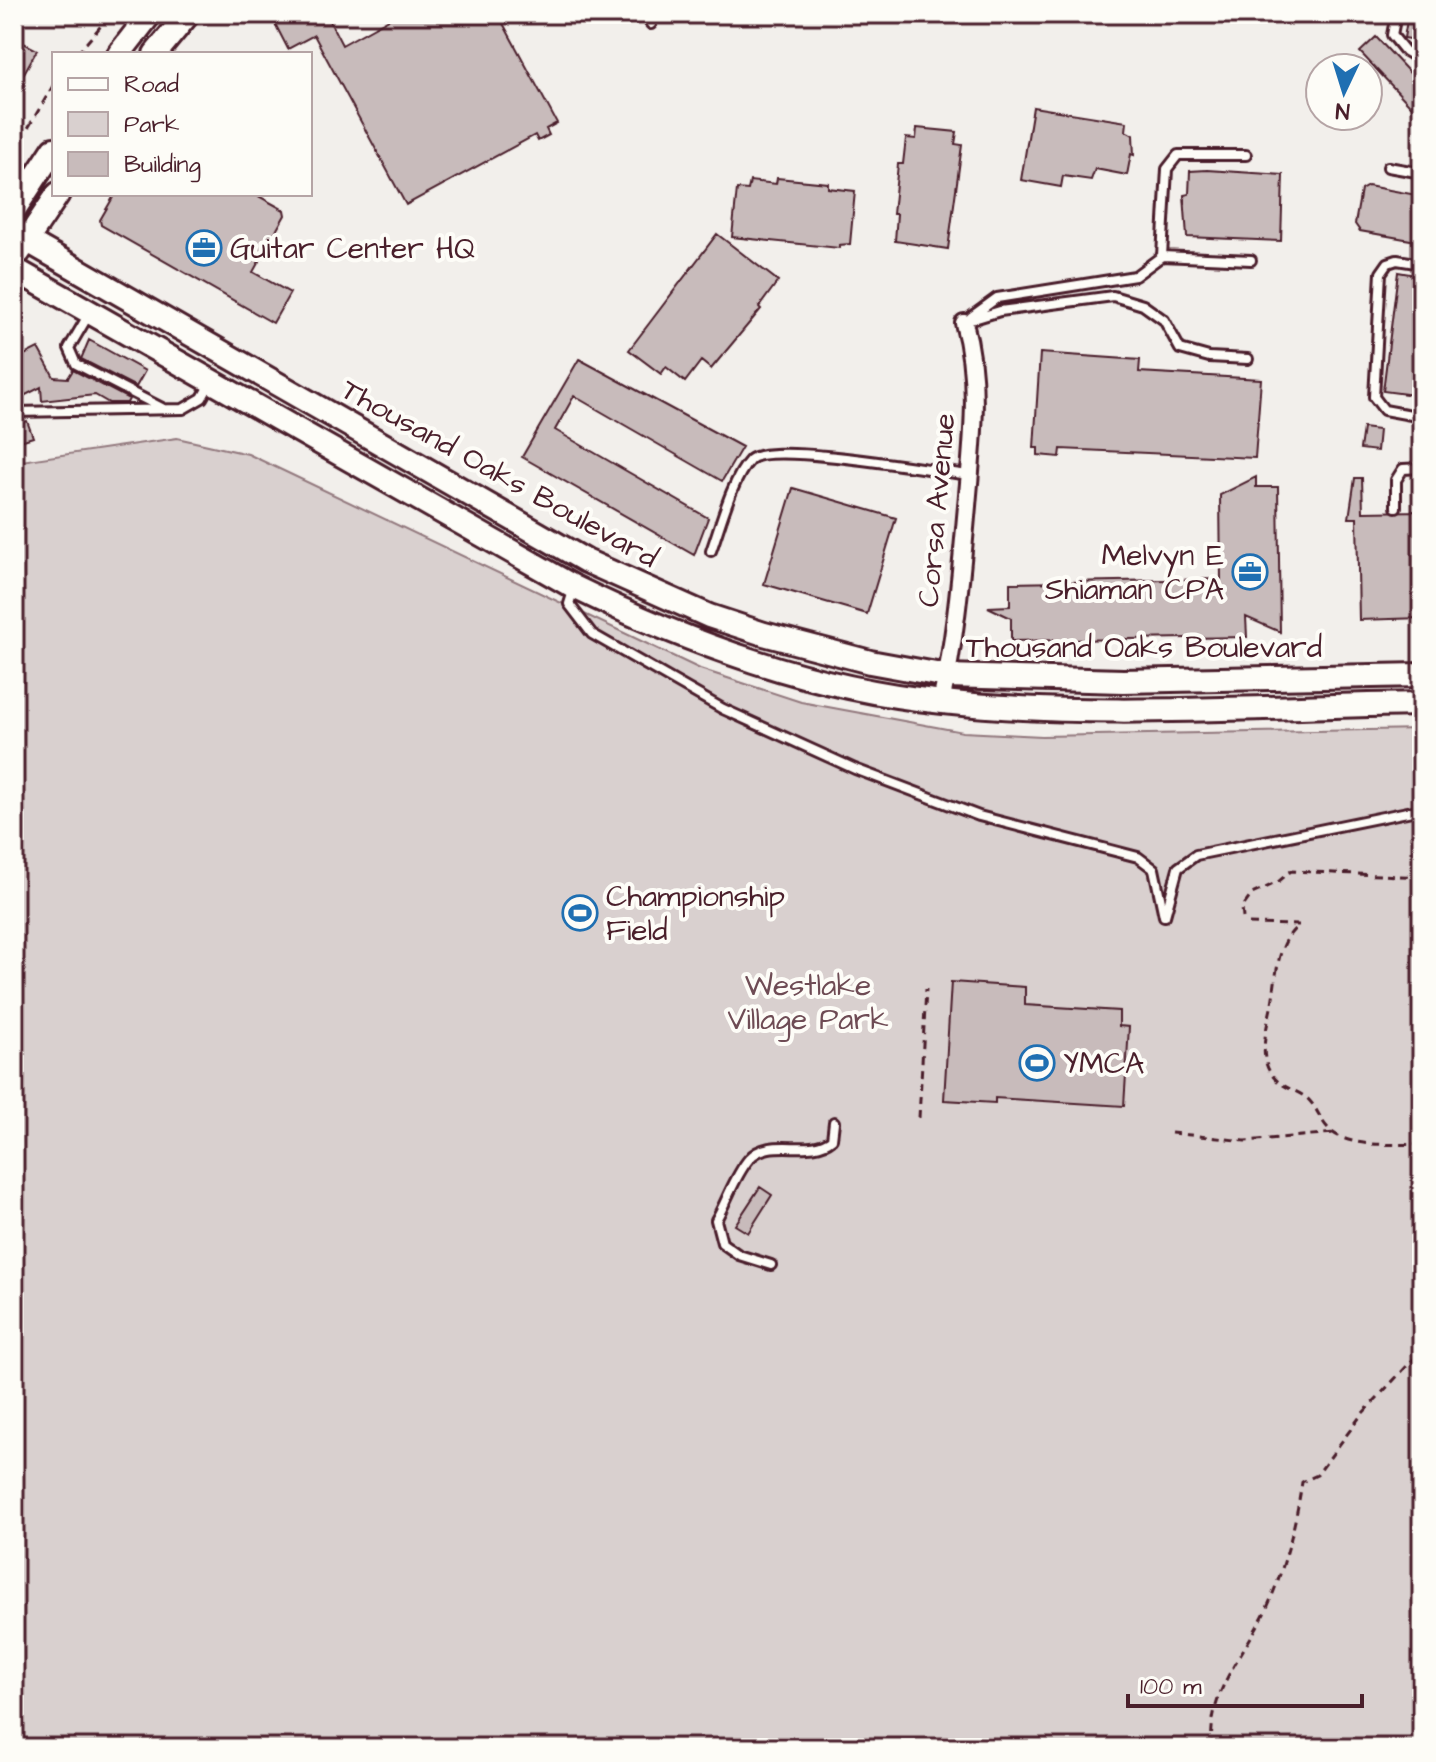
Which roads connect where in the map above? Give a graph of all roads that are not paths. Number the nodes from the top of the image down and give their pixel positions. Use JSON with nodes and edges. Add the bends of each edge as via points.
{"nodes":[{"id":1,"x":150,"y":14,"type":"edge"},
{"id":2,"x":188,"y":14,"type":"edge"},
{"id":3,"x":644,"y":14,"type":"edge"},
{"id":4,"x":1396,"y":14,"type":"edge"},
{"id":5,"x":651,"y":24,"type":"dead end"},
{"id":6,"x":121,"y":52,"type":"edge"},
{"id":7,"x":157,"y":52,"type":"edge"},
{"id":8,"x":1422,"y":61,"type":"edge"},
{"id":9,"x":52,"y":152,"type":"edge"},
{"id":10,"x":1246,"y":155,"type":"dead end"},
{"id":11,"x":1388,"y":167,"type":"dead end"},
{"id":12,"x":1422,"y":173,"type":"edge"},
{"id":13,"x":56,"y":196,"type":"edge"},
{"id":14,"x":14,"y":210,"type":"edge"},
{"id":15,"x":18,"y":244,"type":"edge"},
{"id":16,"x":1162,"y":256,"type":"junction"},
{"id":17,"x":1251,"y":260,"type":"dead end"},
{"id":18,"x":1422,"y":264,"type":"edge"},
{"id":19,"x":14,"y":269,"type":"edge"},
{"id":20,"x":90,"y":311,"type":"junction"},
{"id":21,"x":964,"y":323,"type":"junction"},
{"id":22,"x":1248,"y":359,"type":"dead end"},
{"id":23,"x":211,"y":381,"type":"junction"},
{"id":24,"x":167,"y":410,"type":"junction"},
{"id":25,"x":14,"y":412,"type":"edge"},
{"id":26,"x":335,"y":416,"type":"junction"},
{"id":27,"x":1422,"y":417,"type":"edge"},
{"id":28,"x":321,"y":443,"type":"junction"},
{"id":29,"x":1422,"y":468,"type":"edge"},
{"id":30,"x":970,"y":476,"type":"junction"},
{"id":31,"x":1396,"y":507,"type":"dead end"},
{"id":32,"x":711,"y":551,"type":"dead end"},
{"id":33,"x":586,"y":561,"type":"junction"},
{"id":34,"x":574,"y":587,"type":"junction"},
{"id":35,"x":1422,"y":675,"type":"edge"},
{"id":36,"x":947,"y":676,"type":"junction"},
{"id":37,"x":941,"y":702,"type":"junction"},
{"id":38,"x":1422,"y":704,"type":"edge"},
{"id":39,"x":1422,"y":809,"type":"edge"},
{"id":40,"x":834,"y":1122,"type":"dead end"},
{"id":41,"x":771,"y":1265,"type":"dead end"}],
"edges":[{"from":1,"to":6,"type":"main road"},
{"from":2,"to":7,"type":"main road"},
{"from":3,"to":5,"type":"lane"},
{"from":4,"to":8,"type":"lane","via":[[1392,35]]},
{"from":9,"to":14,"type":"main road"},
{"from":10,"to":16,"type":"lane","via":[[1178,155],[1167,169]]},
{"from":11,"to":12,"type":"lane"},
{"from":13,"to":15,"type":"main road"},
{"from":15,"to":26,"type":"main road","name":"Thousand Oaks Boulevard"},
{"from":16,"to":17,"type":"lane"},
{"from":16,"to":21,"type":"lane","via":[[1135,276],[997,298]]},
{"from":18,"to":27,"type":"lane","via":[[1397,260],[1381,273],[1374,397],[1384,410]]},
{"from":19,"to":20,"type":"main road","name":"Thousand Oaks Boulevard"},
{"from":20,"to":23,"type":"main road","name":"Thousand Oaks Boulevard"},
{"from":20,"to":24,"type":"lane","via":[[69,348],[76,364]]},
{"from":21,"to":22,"type":"lane","via":[[1000,311],[1113,296],[1143,305],[1164,320],[1180,349]]},
{"from":21,"to":30,"type":"street","name":"Corsa Avenue","via":[[973,355]]},
{"from":23,"to":24,"type":"lane","via":[[193,406]]},
{"from":23,"to":28,"type":"main road","name":"Thousand Oaks Boulevard"},
{"from":24,"to":25,"type":"lane"},
{"from":26,"to":28,"type":"main road"},
{"from":26,"to":33,"type":"main road","name":"Thousand Oaks Boulevard"},
{"from":28,"to":34,"type":"main road","name":"Thousand Oaks Boulevard"},
{"from":29,"to":31,"type":"lane","via":[[1403,469],[1396,480]]},
{"from":30,"to":32,"type":"lane","via":[[832,457],[761,454],[747,464]]},
{"from":30,"to":36,"type":"street","name":"Corsa Avenue"},
{"from":33,"to":34,"type":"main road"},
{"from":33,"to":36,"type":"main road","name":"Thousand Oaks Boulevard","via":[[709,616],[764,634]]},
{"from":34,"to":37,"type":"main road","name":"Thousand Oaks Boulevard","via":[[649,624],[753,661],[823,681]]},
{"from":34,"to":39,"type":"lane","via":[[569,604],[592,634],[723,709],[855,769],[979,816],[1138,857],[1154,869],[1164,916],[1178,868],[1196,855]]},
{"from":35,"to":36,"type":"main road","name":"Thousand Oaks Boulevard","via":[[1137,681]]},
{"from":36,"to":37,"type":"street","name":"Corsa Avenue"},
{"from":37,"to":38,"type":"main road","name":"Thousand Oaks Boulevard","via":[[1044,710]]},
{"from":40,"to":41,"type":"lane","via":[[832,1139],[824,1146],[767,1148],[749,1159],[716,1220],[722,1243]]}]}
